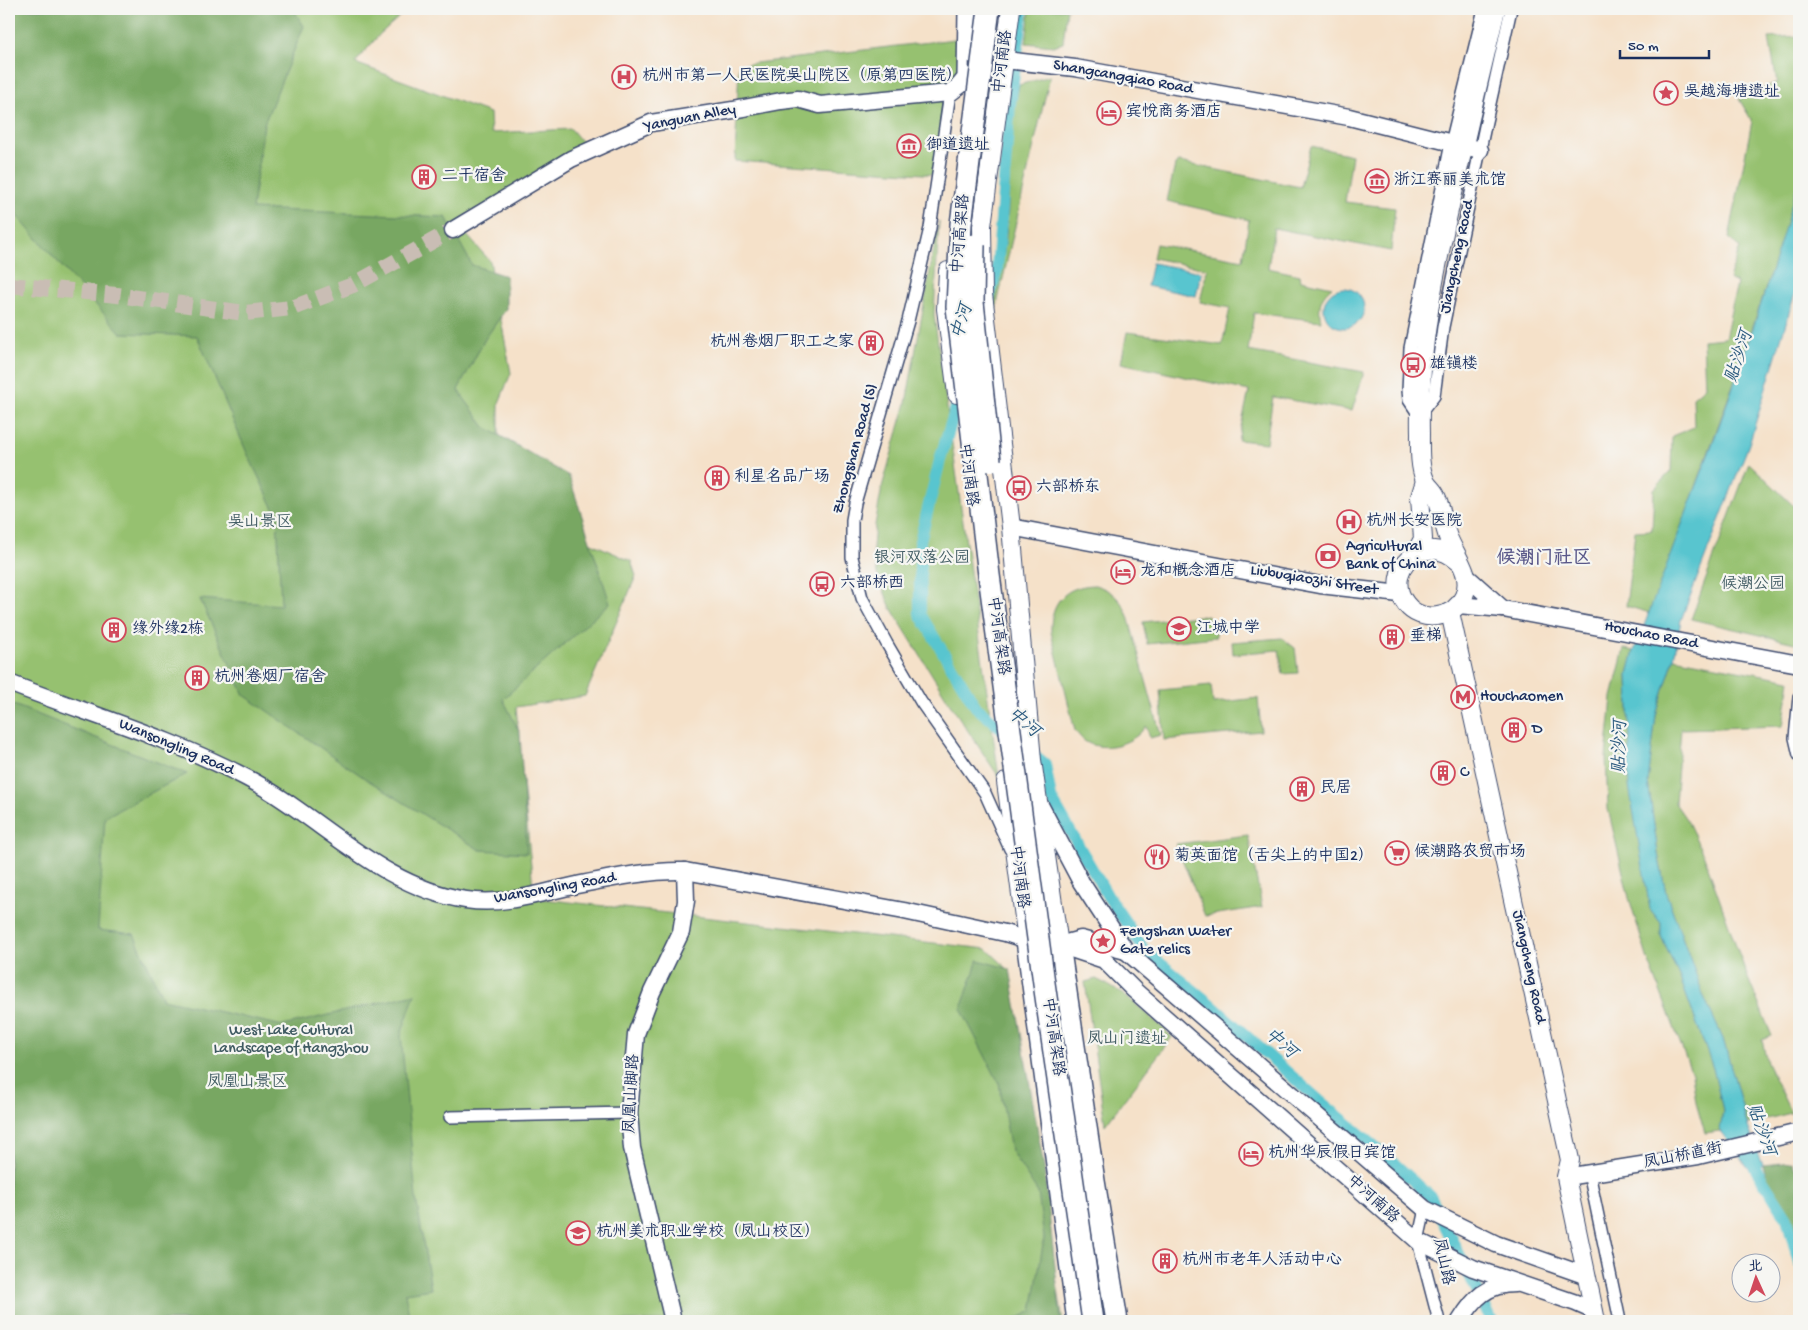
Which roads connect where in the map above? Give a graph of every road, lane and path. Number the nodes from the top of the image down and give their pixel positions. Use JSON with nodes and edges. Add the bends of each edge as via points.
{"nodes":[{"id":1,"x":964,"y":9,"type":"edge"},
{"id":2,"x":977,"y":9,"type":"edge"},
{"id":3,"x":989,"y":9,"type":"edge"},
{"id":4,"x":1003,"y":9,"type":"edge"},
{"id":5,"x":1011,"y":9,"type":"edge"},
{"id":6,"x":1484,"y":9,"type":"edge"},
{"id":7,"x":1496,"y":9,"type":"edge"},
{"id":8,"x":1511,"y":9,"type":"edge"},
{"id":9,"x":1013,"y":60,"type":"junction"},
{"id":10,"x":972,"y":77,"type":"junction"},
{"id":11,"x":950,"y":93,"type":"junction"},
{"id":12,"x":1465,"y":147,"type":"junction"},
{"id":13,"x":453,"y":230,"type":"tunnel mouth"},
{"id":14,"x":1425,"y":481,"type":"junction"},
{"id":15,"x":1016,"y":528,"type":"junction"},
{"id":16,"x":1414,"y":554,"type":"junction"},
{"id":17,"x":1462,"y":569,"type":"junction"},
{"id":18,"x":1400,"y":594,"type":"junction"},
{"id":19,"x":1454,"y":609,"type":"junction"},
{"id":20,"x":1503,"y":609,"type":"junction"},
{"id":21,"x":1799,"y":664,"type":"edge"},
{"id":22,"x":9,"y":683,"type":"edge"},
{"id":23,"x":1799,"y":697,"type":"edge"},
{"id":24,"x":1799,"y":755,"type":"edge"},
{"id":25,"x":1038,"y":801,"type":"junction"},
{"id":26,"x":1017,"y":865,"type":"junction"},
{"id":27,"x":685,"y":871,"type":"junction"},
{"id":28,"x":1026,"y":940,"type":"junction"},
{"id":29,"x":1059,"y":945,"type":"junction"},
{"id":30,"x":1126,"y":951,"type":"junction"},
{"id":31,"x":629,"y":1113,"type":"junction"},
{"id":32,"x":450,"y":1118,"type":"dead end"},
{"id":33,"x":1799,"y":1132,"type":"edge"},
{"id":34,"x":1589,"y":1173,"type":"junction"},
{"id":35,"x":1566,"y":1177,"type":"junction"},
{"id":36,"x":1428,"y":1210,"type":"junction"},
{"id":37,"x":1418,"y":1241,"type":"junction"},
{"id":38,"x":1587,"y":1276,"type":"junction"},
{"id":39,"x":1523,"y":1284,"type":"junction"},
{"id":40,"x":1595,"y":1316,"type":"edge"},
{"id":41,"x":673,"y":1321,"type":"edge"},
{"id":42,"x":1078,"y":1321,"type":"edge"},
{"id":43,"x":1093,"y":1321,"type":"edge"},
{"id":44,"x":1104,"y":1321,"type":"edge"},
{"id":45,"x":1117,"y":1321,"type":"edge"},
{"id":46,"x":1439,"y":1321,"type":"edge"},
{"id":47,"x":1460,"y":1321,"type":"edge"},
{"id":48,"x":1620,"y":1321,"type":"edge"}],
"edges":[{"from":1,"to":11,"type":"street","name":"Zhongshan Road (S)","via":[[963,77]]},
{"from":2,"to":10,"type":"main road","name":"中河南路"},
{"from":3,"to":43,"type":"highway","name":"中河高架路","bridge":true,"via":[[961,224],[957,307],[989,575]]},
{"from":4,"to":44,"type":"highway","name":"中河高架路","bridge":true,"via":[[974,227],[973,302],[1019,743]]},
{"from":5,"to":9,"type":"main road","name":"中河南路"},
{"from":6,"to":12,"type":"street","name":"Jiangcheng Road"},
{"from":7,"to":12,"type":"main road","name":"Jiangcheng Road"},
{"from":8,"to":12,"type":"street","name":"Jiangcheng Road"},
{"from":9,"to":10,"type":"street","name":"Shangcangqiao Road","via":[[987,64]]},
{"from":9,"to":12,"type":"street","name":"Shangcangqiao Road","via":[[1075,68],[1348,118]]},
{"from":9,"to":15,"type":"main road","name":"中河南路","via":[[982,226],[983,296]]},
{"from":10,"to":11,"type":"street","name":"Shangcangqiao Road"},
{"from":10,"to":26,"type":"main road","name":"中河南路","via":[[951,223],[946,309]]},
{"from":11,"to":13,"type":"street","name":"Yanguan Alley","via":[[820,105],[798,99],[651,123],[571,159]]},
{"from":11,"to":26,"type":"street","name":"Zhongshan Road (S)","via":[[930,228],[908,321],[855,503],[852,557],[862,598],[874,621],[921,702],[985,793]]},
{"from":12,"to":14,"type":"main road","name":"Jiangcheng Road","via":[[1439,253],[1424,342],[1420,451]]},
{"from":14,"to":16,"type":"main road","name":"Jiangcheng Road","via":[[1420,496],[1423,539]]},
{"from":14,"to":17,"type":"main road","name":"Jiangcheng Road","via":[[1436,495],[1448,537]]},
{"from":15,"to":18,"type":"street","name":"Liubuqiaozhi Street","via":[[1320,585]]},
{"from":15,"to":25,"type":"main road","name":"中河南路","via":[[1031,751]]},
{"from":16,"to":17,"type":"main road","via":[[1424,550],[1443,550],[1452,555]]},
{"from":16,"to":18,"type":"main road","name":"Jiangcheng Road","via":[[1400,572]]},
{"from":17,"to":19,"type":"main road","via":[[1467,584]]},
{"from":17,"to":20,"type":"street"},
{"from":18,"to":19,"type":"main road","via":[[1415,612],[1426,616],[1438,616]]},
{"from":19,"to":20,"type":"street","name":"Houchao Road"},
{"from":19,"to":35,"type":"main road","name":"Jiangcheng Road","via":[[1570,1160]]},
{"from":20,"to":21,"type":"street","name":"Houchao Road"},
{"from":22,"to":27,"type":"street","name":"Wansongling Road","via":[[216,762],[273,793],[384,869],[442,894],[465,900],[504,900],[626,876],[665,870]]},
{"from":23,"to":24,"type":"street","via":[[1795,738]]},
{"from":25,"to":29,"type":"main road","name":"中河南路"},
{"from":25,"to":30,"type":"street","name":"中河南路","via":[[1080,882]]},
{"from":26,"to":28,"type":"main road","name":"中河南路"},
{"from":27,"to":28,"type":"street","name":"Wansongling Road","via":[[904,911]]},
{"from":27,"to":31,"type":"street","name":"凤凰山脚路","via":[[686,901],[681,932],[636,1034]]},
{"from":28,"to":29,"type":"street","name":"Wansongling Road"},
{"from":28,"to":42,"type":"highway"},
{"from":29,"to":30,"type":"street","via":[[1081,939]]},
{"from":29,"to":37,"type":"street","name":"中河南路","via":[[1104,960]]},
{"from":29,"to":45,"type":"highway"},
{"from":30,"to":36,"type":"street","name":"中河南路"},
{"from":31,"to":32,"type":"street"},
{"from":31,"to":41,"type":"street","name":"凤凰山脚路","via":[[632,1148]]},
{"from":33,"to":34,"type":"street","name":"凤山桥直街","via":[[1698,1156]]},
{"from":34,"to":35,"type":"street","name":"凤山桥直街"},
{"from":34,"to":48,"type":"street"},
{"from":35,"to":38,"type":"main road","name":"Jiangcheng Road"},
{"from":36,"to":37,"type":"street","name":"凤山路"},
{"from":36,"to":38,"type":"street","name":"中河南路","via":[[1496,1244]]},
{"from":37,"to":39,"type":"street","name":"中河南路","via":[[1474,1268]]},
{"from":37,"to":46,"type":"street","name":"凤山路"},
{"from":38,"to":40,"type":"main road","name":"Jiangcheng Road"},
{"from":39,"to":40,"type":"street","name":"中河南路"},
{"from":39,"to":47,"type":"street","via":[[1501,1284],[1487,1290]]}]}
